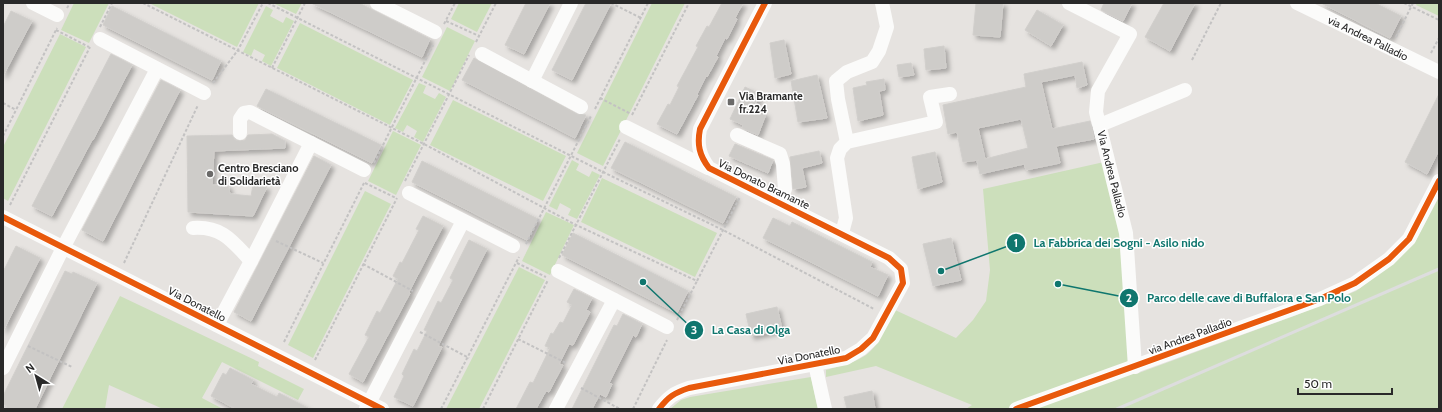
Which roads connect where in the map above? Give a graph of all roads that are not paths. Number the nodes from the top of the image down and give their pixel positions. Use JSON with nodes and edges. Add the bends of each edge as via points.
{"nodes":[{"id":1,"x":33,"y":3,"type":"edge"},
{"id":2,"x":379,"y":3,"type":"edge"},
{"id":3,"x":571,"y":3,"type":"edge"},
{"id":4,"x":765,"y":3,"type":"edge"},
{"id":5,"x":882,"y":3,"type":"edge"},
{"id":6,"x":1069,"y":3,"type":"edge"},
{"id":7,"x":1297,"y":3,"type":"edge"},
{"id":8,"x":60,"y":17,"type":"road end"},
{"id":9,"x":435,"y":32,"type":"dead end"},
{"id":10,"x":95,"y":39,"type":"road end"},
{"id":11,"x":482,"y":54,"type":"dead end"},
{"id":12,"x":157,"y":69,"type":"junction"},
{"id":13,"x":1439,"y":72,"type":"edge"},
{"id":14,"x":532,"y":81,"type":"junction"},
{"id":15,"x":1185,"y":90,"type":"dead end"},
{"id":16,"x":204,"y":93,"type":"road end"},
{"id":17,"x":950,"y":94,"type":"dead end"},
{"id":18,"x":581,"y":107,"type":"dead end"},
{"id":19,"x":629,"y":121,"type":"road end"},
{"id":20,"x":1100,"y":125,"type":"junction"},
{"id":21,"x":240,"y":133,"type":"dead end"},
{"id":22,"x":737,"y":135,"type":"dead end"},
{"id":23,"x":847,"y":142,"type":"junction"},
{"id":24,"x":311,"y":143,"type":"junction"},
{"id":25,"x":709,"y":168,"type":"junction"},
{"id":26,"x":364,"y":176,"type":"road end"},
{"id":27,"x":1439,"y":181,"type":"edge"},
{"id":28,"x":403,"y":196,"type":"road end"},
{"id":29,"x":779,"y":202,"type":"junction"},
{"id":30,"x":3,"y":218,"type":"edge"},
{"id":31,"x":463,"y":221,"type":"junction"},
{"id":32,"x":194,"y":228,"type":"dead end"},
{"id":33,"x":842,"y":233,"type":"junction"},
{"id":34,"x":63,"y":248,"type":"junction"},
{"id":35,"x":520,"y":249,"type":"road end"},
{"id":36,"x":889,"y":258,"type":"joint"},
{"id":37,"x":251,"y":261,"type":"junction"},
{"id":38,"x":558,"y":266,"type":"road end"},
{"id":39,"x":614,"y":300,"type":"junction"},
{"id":40,"x":217,"y":325,"type":"junction"},
{"id":41,"x":671,"y":329,"type":"road end"},
{"id":42,"x":815,"y":364,"type":"junction"},
{"id":43,"x":1135,"y":367,"type":"junction"},
{"id":44,"x":3,"y":368,"type":"edge"},
{"id":45,"x":368,"y":406,"type":"edge"},
{"id":46,"x":382,"y":409,"type":"edge"},
{"id":47,"x":556,"y":409,"type":"edge"},
{"id":48,"x":659,"y":409,"type":"edge"},
{"id":49,"x":825,"y":409,"type":"edge"},
{"id":50,"x":1016,"y":409,"type":"edge"}],
"edges":[{"from":1,"to":8,"type":"street"},
{"from":2,"to":9,"type":"street"},
{"from":3,"to":14,"type":"street"},
{"from":4,"to":25,"type":"street","name":"Via Donato Bramante","via":[[700,129],[699,149],[702,160]]},
{"from":5,"to":23,"type":"street","via":[[887,27],[879,51],[872,62],[847,72],[836,81]]},
{"from":6,"to":20,"type":"street","name":"Via Andrea Palladio","via":[[1130,34],[1098,91],[1096,112]]},
{"from":7,"to":13,"type":"street","name":"via Andrea Palladio"},
{"from":10,"to":12,"type":"street"},
{"from":11,"to":14,"type":"street"},
{"from":12,"to":16,"type":"street"},
{"from":12,"to":34,"type":"street"},
{"from":14,"to":18,"type":"street"},
{"from":15,"to":20,"type":"street","name":"Via Andrea Palladio"},
{"from":17,"to":23,"type":"street","via":[[930,97],[936,122]]},
{"from":19,"to":25,"type":"street","name":"Via Donato Bramante"},
{"from":20,"to":43,"type":"street","name":"Via Andrea Palladio","via":[[1126,233]]},
{"from":21,"to":24,"type":"street","via":[[240,119],[244,113],[250,112]]},
{"from":22,"to":29,"type":"street","name":"Via Donato Bramante","via":[[780,154],[785,189]]},
{"from":23,"to":33,"type":"street","via":[[840,149],[837,158],[846,218]]},
{"from":24,"to":26,"type":"street"},
{"from":24,"to":37,"type":"street","name":"Via Donatello"},
{"from":25,"to":29,"type":"street","name":"Via Donato Bramante"},
{"from":27,"to":43,"type":"street","name":"via Andrea Palladio","via":[[1409,239],[1389,259],[1355,283],[1320,299]]},
{"from":28,"to":31,"type":"street"},
{"from":29,"to":33,"type":"street","name":"Via Donato Bramante"},
{"from":30,"to":34,"type":"street","name":"Via Donatello"},
{"from":31,"to":35,"type":"street"},
{"from":31,"to":45,"type":"street"},
{"from":32,"to":37,"type":"street","via":[[204,227],[227,235]]},
{"from":33,"to":36,"type":"street","name":"Via Donato Bramante"},
{"from":34,"to":40,"type":"street","name":"Via Donatello"},
{"from":34,"to":44,"type":"street"},
{"from":36,"to":42,"type":"street","name":"Via Donatello","via":[[901,269],[904,283],[873,338],[846,358]]},
{"from":37,"to":40,"type":"street","name":"Via Donatello"},
{"from":38,"to":39,"type":"street"},
{"from":39,"to":41,"type":"street"},
{"from":39,"to":47,"type":"street"},
{"from":40,"to":45,"type":"street","name":"Via Donatello"},
{"from":42,"to":48,"type":"street","name":"Via Donatello","via":[[689,388],[676,392]]},
{"from":42,"to":49,"type":"street"},
{"from":43,"to":50,"type":"street","name":"via Andrea Palladio"},
{"from":45,"to":46,"type":"street","name":"Via Donatello"}]}
